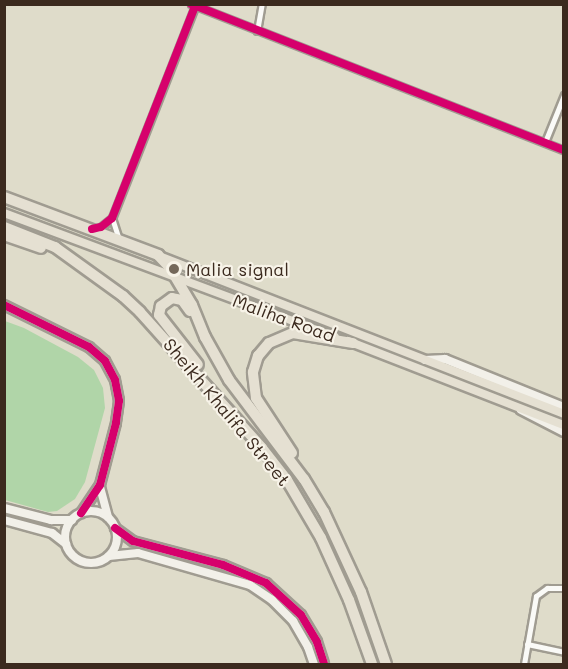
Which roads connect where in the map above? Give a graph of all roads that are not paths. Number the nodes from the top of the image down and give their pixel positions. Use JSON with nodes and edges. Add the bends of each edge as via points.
{"nodes":[{"id":1,"x":262,"y":4,"type":"edge"},
{"id":2,"x":193,"y":5,"type":"edge"},
{"id":3,"x":257,"y":31,"type":"junction"},
{"id":4,"x":564,"y":95,"type":"edge"},
{"id":5,"x":545,"y":142,"type":"junction"},
{"id":6,"x":564,"y":150,"type":"edge"},
{"id":7,"x":4,"y":197,"type":"edge"},
{"id":8,"x":4,"y":213,"type":"edge"},
{"id":9,"x":112,"y":218,"type":"junction"},
{"id":10,"x":4,"y":227,"type":"edge"},
{"id":11,"x":92,"y":229,"type":"junction"},
{"id":12,"x":4,"y":235,"type":"edge"},
{"id":13,"x":119,"y":239,"type":"junction"},
{"id":14,"x":158,"y":255,"type":"junction"},
{"id":15,"x":87,"y":270,"type":"junction"},
{"id":16,"x":177,"y":278,"type":"junction"},
{"id":17,"x":4,"y":305,"type":"edge"},
{"id":18,"x":205,"y":337,"type":"junction"},
{"id":19,"x":352,"y":343,"type":"junction"},
{"id":20,"x":423,"y":360,"type":"junction"},
{"id":21,"x":518,"y":407,"type":"junction"},
{"id":22,"x":564,"y":407,"type":"edge"},
{"id":23,"x":564,"y":414,"type":"edge"},
{"id":24,"x":564,"y":425,"type":"edge"},
{"id":25,"x":245,"y":429,"type":"junction"},
{"id":26,"x":564,"y":432,"type":"edge"},
{"id":27,"x":296,"y":468,"type":"junction"},
{"id":28,"x":100,"y":485,"type":"junction"},
{"id":29,"x":4,"y":508,"type":"edge"},
{"id":30,"x":81,"y":513,"type":"junction"},
{"id":31,"x":108,"y":517,"type":"junction"},
{"id":32,"x":4,"y":520,"type":"edge"},
{"id":33,"x":72,"y":520,"type":"junction"},
{"id":34,"x":115,"y":528,"type":"junction"},
{"id":35,"x":66,"y":544,"type":"junction"},
{"id":36,"x":109,"y":556,"type":"junction"},
{"id":37,"x":564,"y":588,"type":"edge"},
{"id":38,"x":527,"y":644,"type":"junction"},
{"id":39,"x":564,"y":652,"type":"edge"},
{"id":40,"x":314,"y":664,"type":"edge"},
{"id":41,"x":324,"y":664,"type":"edge"},
{"id":42,"x":372,"y":664,"type":"edge"},
{"id":43,"x":386,"y":664,"type":"edge"},
{"id":44,"x":524,"y":664,"type":"edge"}],
"edges":[{"from":1,"to":3,"type":"street"},
{"from":2,"to":3,"type":"street"},
{"from":2,"to":9,"type":"street"},
{"from":3,"to":5,"type":"street"},
{"from":4,"to":5,"type":"street"},
{"from":5,"to":6,"type":"street"},
{"from":7,"to":11,"type":"highway"},
{"from":8,"to":16,"type":"main road","name":"Maliha Road"},
{"from":9,"to":11,"type":"street"},
{"from":9,"to":13,"type":"street"},
{"from":10,"to":15,"type":"highway","name":"Sheikh Khalifa Street","via":[[55,247]]},
{"from":11,"to":13,"type":"highway"},
{"from":12,"to":15,"type":"highway"},
{"from":13,"to":14,"type":"highway"},
{"from":14,"to":16,"type":"highway","name":"Sheikh Khalifa Street"},
{"from":14,"to":20,"type":"main road","name":"Maliha Road"},
{"from":15,"to":25,"type":"highway","name":"Sheikh Khalifa Street","via":[[140,312]]},
{"from":16,"to":18,"type":"highway","name":"Sheikh Khalifa Street"},
{"from":16,"to":19,"type":"main road","name":"Maliha Road"},
{"from":17,"to":28,"type":"street","via":[[89,347],[111,370],[118,390],[119,412]]},
{"from":18,"to":25,"type":"highway","via":[[182,300],[172,298],[161,306],[161,320]]},
{"from":18,"to":27,"type":"highway","name":"Sheikh Khalifa Street","via":[[238,394]]},
{"from":19,"to":21,"type":"main road","name":"Maliha Road"},
{"from":19,"to":27,"type":"highway","via":[[293,333],[269,343],[255,364],[252,381],[256,398],[292,452]]},
{"from":20,"to":22,"type":"street","via":[[445,360]]},
{"from":20,"to":23,"type":"main road","name":"Maliha Road"},
{"from":21,"to":24,"type":"main road","name":"Maliha Road"},
{"from":21,"to":26,"type":"street"},
{"from":25,"to":42,"type":"highway","name":"Sheikh Khalifa Street","via":[[286,480],[321,538]]},
{"from":27,"to":43,"type":"highway","name":"Sheikh Khalifa Street","via":[[318,500],[341,546]]},
{"from":28,"to":30,"type":"street"},
{"from":28,"to":31,"type":"street"},
{"from":29,"to":33,"type":"street","via":[[51,520]]},
{"from":30,"to":31,"type":"street","via":[[100,512]]},
{"from":30,"to":33,"type":"street"},
{"from":31,"to":34,"type":"street"},
{"from":32,"to":35,"type":"street","via":[[52,533]]},
{"from":33,"to":35,"type":"street","via":[[66,531]]},
{"from":34,"to":36,"type":"street","via":[[116,543]]},
{"from":34,"to":41,"type":"street","via":[[133,541],[231,568],[266,583],[301,615],[317,642]]},
{"from":35,"to":36,"type":"street","via":[[75,558],[88,562]]},
{"from":36,"to":40,"type":"street","via":[[138,553],[250,585],[293,621]]},
{"from":37,"to":38,"type":"street","via":[[547,588],[536,596]]},
{"from":38,"to":39,"type":"street"},
{"from":38,"to":44,"type":"street"}]}
